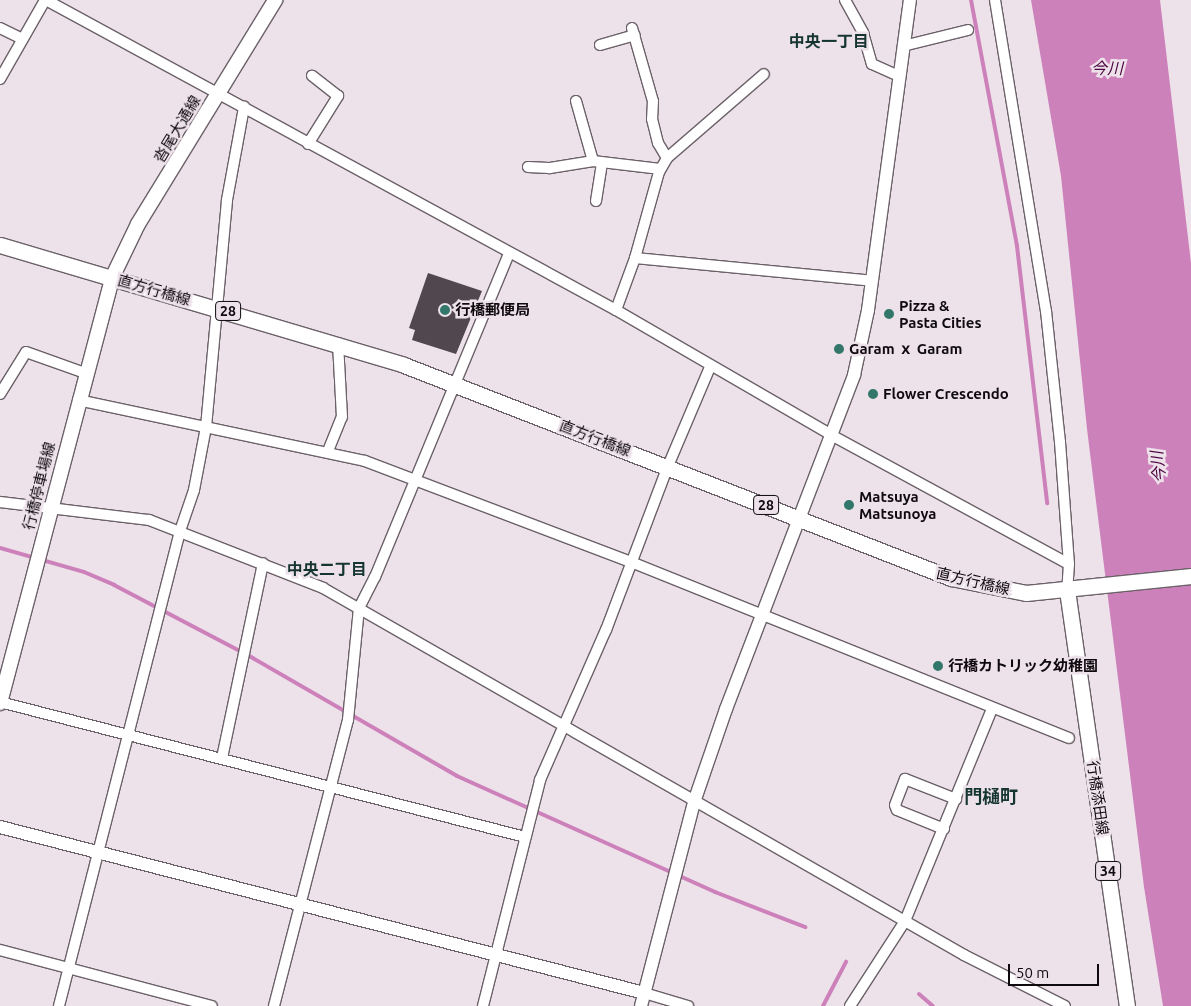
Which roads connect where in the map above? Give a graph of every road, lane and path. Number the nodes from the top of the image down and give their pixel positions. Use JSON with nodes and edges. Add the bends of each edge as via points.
{"nodes":[{"id":1,"x":46,"y":0,"type":"edge"},
{"id":2,"x":275,"y":0,"type":"edge"},
{"id":3,"x":845,"y":0,"type":"edge"},
{"id":4,"x":910,"y":0,"type":"edge"},
{"id":5,"x":995,"y":0,"type":"edge"},
{"id":6,"x":0,"y":28,"type":"edge"},
{"id":7,"x":968,"y":30,"type":"dead end"},
{"id":8,"x":23,"y":39,"type":"junction"},
{"id":9,"x":600,"y":45,"type":"dead end"},
{"id":10,"x":903,"y":46,"type":"junction"},
{"id":11,"x":764,"y":74,"type":"dead end"},
{"id":12,"x":312,"y":76,"type":"dead end"},
{"id":13,"x":899,"y":76,"type":"junction"},
{"id":14,"x":0,"y":79,"type":"edge"},
{"id":15,"x":218,"y":93,"type":"junction"},
{"id":16,"x":576,"y":102,"type":"dead end"},
{"id":17,"x":244,"y":107,"type":"junction"},
{"id":18,"x":308,"y":144,"type":"junction"},
{"id":19,"x":667,"y":158,"type":"junction"},
{"id":20,"x":598,"y":161,"type":"junction"},
{"id":21,"x":528,"y":167,"type":"dead end"},
{"id":22,"x":661,"y":169,"type":"junction"},
{"id":23,"x":596,"y":201,"type":"dead end"},
{"id":24,"x":0,"y":245,"type":"edge"},
{"id":25,"x":509,"y":253,"type":"junction"},
{"id":26,"x":635,"y":258,"type":"junction"},
{"id":27,"x":112,"y":278,"type":"junction"},
{"id":28,"x":872,"y":281,"type":"junction"},
{"id":29,"x":217,"y":308,"type":"junction"},
{"id":30,"x":616,"y":310,"type":"junction"},
{"id":31,"x":338,"y":344,"type":"junction"},
{"id":32,"x":710,"y":367,"type":"junction"},
{"id":33,"x":85,"y":373,"type":"junction"},
{"id":34,"x":455,"y":383,"type":"junction"},
{"id":35,"x":0,"y":394,"type":"edge"},
{"id":36,"x":78,"y":400,"type":"junction"},
{"id":37,"x":206,"y":427,"type":"junction"},
{"id":38,"x":833,"y":436,"type":"junction"},
{"id":39,"x":328,"y":451,"type":"junction"},
{"id":40,"x":668,"y":466,"type":"junction"},
{"id":41,"x":414,"y":478,"type":"junction"},
{"id":42,"x":0,"y":502,"type":"edge"},
{"id":43,"x":50,"y":508,"type":"junction"},
{"id":44,"x":800,"y":518,"type":"junction"},
{"id":45,"x":180,"y":531,"type":"junction"},
{"id":46,"x":631,"y":562,"type":"junction"},
{"id":47,"x":263,"y":564,"type":"junction"},
{"id":48,"x":1069,"y":564,"type":"junction"},
{"id":49,"x":1191,"y":576,"type":"edge"},
{"id":50,"x":1068,"y":590,"type":"junction"},
{"id":51,"x":359,"y":608,"type":"junction"},
{"id":52,"x":762,"y":617,"type":"junction"},
{"id":53,"x":0,"y":702,"type":"edge"},
{"id":54,"x":992,"y":709,"type":"junction"},
{"id":55,"x":565,"y":726,"type":"junction"},
{"id":56,"x":128,"y":734,"type":"junction"},
{"id":57,"x":1069,"y":738,"type":"dead end"},
{"id":58,"x":222,"y":758,"type":"junction"},
{"id":59,"x":331,"y":786,"type":"junction"},
{"id":60,"x":956,"y":799,"type":"junction"},
{"id":61,"x":694,"y":802,"type":"junction"},
{"id":62,"x":0,"y":827,"type":"edge"},
{"id":63,"x":944,"y":829,"type":"junction"},
{"id":64,"x":525,"y":837,"type":"junction"},
{"id":65,"x":98,"y":852,"type":"junction"},
{"id":66,"x":301,"y":905,"type":"junction"},
{"id":67,"x":905,"y":921,"type":"junction"},
{"id":68,"x":0,"y":950,"type":"edge"},
{"id":69,"x":496,"y":955,"type":"junction"},
{"id":70,"x":68,"y":968,"type":"junction"},
{"id":71,"x":643,"y":1000,"type":"edge"},
{"id":72,"x":59,"y":1006,"type":"edge"},
{"id":73,"x":212,"y":1006,"type":"edge"},
{"id":74,"x":274,"y":1006,"type":"edge"},
{"id":75,"x":483,"y":1006,"type":"edge"},
{"id":76,"x":688,"y":1006,"type":"edge"},
{"id":77,"x":850,"y":1006,"type":"edge"},
{"id":78,"x":1065,"y":1006,"type":"edge"},
{"id":79,"x":1127,"y":1006,"type":"edge"}],
"edges":[{"from":1,"to":8,"type":"street"},
{"from":1,"to":15,"type":"street"},
{"from":2,"to":15,"type":"main road","name":"沓尾大通線"},
{"from":3,"to":13,"type":"street","via":[[863,33],[872,64]]},
{"from":4,"to":10,"type":"street"},
{"from":5,"to":48,"type":"street","via":[[1046,311]]},
{"from":6,"to":8,"type":"street"},
{"from":7,"to":10,"type":"street"},
{"from":8,"to":14,"type":"street"},
{"from":9,"to":19,"type":"street","via":[[634,32],[653,101],[652,118],[658,143]]},
{"from":10,"to":13,"type":"street"},
{"from":11,"to":19,"type":"street"},
{"from":12,"to":18,"type":"street","via":[[338,96]]},
{"from":13,"to":28,"type":"street"},
{"from":15,"to":17,"type":"street"},
{"from":15,"to":27,"type":"main road","name":"沓尾大通線","via":[[138,224]]},
{"from":16,"to":20,"type":"street"},
{"from":17,"to":18,"type":"street"},
{"from":17,"to":29,"type":"street","via":[[227,200]]},
{"from":18,"to":25,"type":"street"},
{"from":19,"to":22,"type":"street"},
{"from":20,"to":21,"type":"street","via":[[550,168]]},
{"from":20,"to":22,"type":"street"},
{"from":20,"to":23,"type":"street"},
{"from":22,"to":26,"type":"street"},
{"from":24,"to":27,"type":"main road","name":"直方行橋線","number":"28"},
{"from":25,"to":30,"type":"street"},
{"from":25,"to":34,"type":"street"},
{"from":26,"to":28,"type":"street"},
{"from":26,"to":30,"type":"street"},
{"from":27,"to":29,"type":"main road","name":"直方行橋線","number":"28"},
{"from":27,"to":33,"type":"main road","name":"行橋停車場線"},
{"from":28,"to":38,"type":"street","via":[[854,375]]},
{"from":29,"to":31,"type":"main road","name":"直方行橋線","number":"28"},
{"from":29,"to":37,"type":"street"},
{"from":30,"to":32,"type":"street"},
{"from":31,"to":34,"type":"main road","name":"直方行橋線","number":"28"},
{"from":31,"to":39,"type":"street","via":[[342,417]]},
{"from":32,"to":38,"type":"street"},
{"from":32,"to":40,"type":"street"},
{"from":33,"to":35,"type":"street","via":[[26,352]]},
{"from":33,"to":36,"type":"main road","name":"行橋停車場線"},
{"from":34,"to":40,"type":"main road","name":"直方行橋線","number":"28"},
{"from":34,"to":41,"type":"street"},
{"from":36,"to":37,"type":"street"},
{"from":36,"to":43,"type":"main road","name":"行橋停車場線"},
{"from":37,"to":39,"type":"street"},
{"from":37,"to":45,"type":"street","via":[[194,490]]},
{"from":38,"to":44,"type":"street"},
{"from":38,"to":48,"type":"street"},
{"from":39,"to":41,"type":"street"},
{"from":40,"to":44,"type":"main road","name":"直方行橋線","number":"28"},
{"from":40,"to":46,"type":"street"},
{"from":41,"to":46,"type":"street"},
{"from":41,"to":51,"type":"street","via":[[375,577]]},
{"from":42,"to":43,"type":"street"},
{"from":43,"to":45,"type":"street","via":[[149,520]]},
{"from":43,"to":53,"type":"main road","name":"行橋停車場線"},
{"from":44,"to":50,"type":"main road","name":"直方行橋線","number":"28","via":[[951,578],[1026,593]]},
{"from":44,"to":52,"type":"street"},
{"from":45,"to":47,"type":"street"},
{"from":45,"to":56,"type":"street"},
{"from":46,"to":52,"type":"street"},
{"from":46,"to":55,"type":"street"},
{"from":47,"to":51,"type":"street","via":[[322,588]]},
{"from":47,"to":58,"type":"street"},
{"from":48,"to":50,"type":"street"},
{"from":49,"to":50,"type":"main road","name":"直方行橋線","number":"28"},
{"from":50,"to":79,"type":"main road","name":"行橋添田線","number":"34"},
{"from":51,"to":55,"type":"street"},
{"from":51,"to":59,"type":"street","via":[[351,705]]},
{"from":52,"to":54,"type":"street"},
{"from":52,"to":61,"type":"street"},
{"from":53,"to":56,"type":"street"},
{"from":54,"to":57,"type":"street"},
{"from":54,"to":60,"type":"street"},
{"from":55,"to":61,"type":"street"},
{"from":55,"to":64,"type":"street","via":[[540,780]]},
{"from":56,"to":58,"type":"street"},
{"from":56,"to":65,"type":"street"},
{"from":58,"to":59,"type":"street"},
{"from":59,"to":64,"type":"street"},
{"from":59,"to":66,"type":"street"},
{"from":60,"to":63,"type":"street"},
{"from":60,"to":63,"type":"street","via":[[905,779],[895,805],[897,810]]},
{"from":61,"to":67,"type":"street"},
{"from":61,"to":71,"type":"street"},
{"from":62,"to":65,"type":"street"},
{"from":63,"to":67,"type":"street"},
{"from":64,"to":69,"type":"street"},
{"from":65,"to":66,"type":"street"},
{"from":65,"to":70,"type":"street"},
{"from":66,"to":69,"type":"street"},
{"from":66,"to":74,"type":"street"},
{"from":67,"to":77,"type":"street"},
{"from":67,"to":78,"type":"street"},
{"from":68,"to":70,"type":"street"},
{"from":69,"to":71,"type":"street"},
{"from":69,"to":75,"type":"street"},
{"from":70,"to":72,"type":"street"},
{"from":70,"to":73,"type":"street"},
{"from":71,"to":76,"type":"street"}]}
